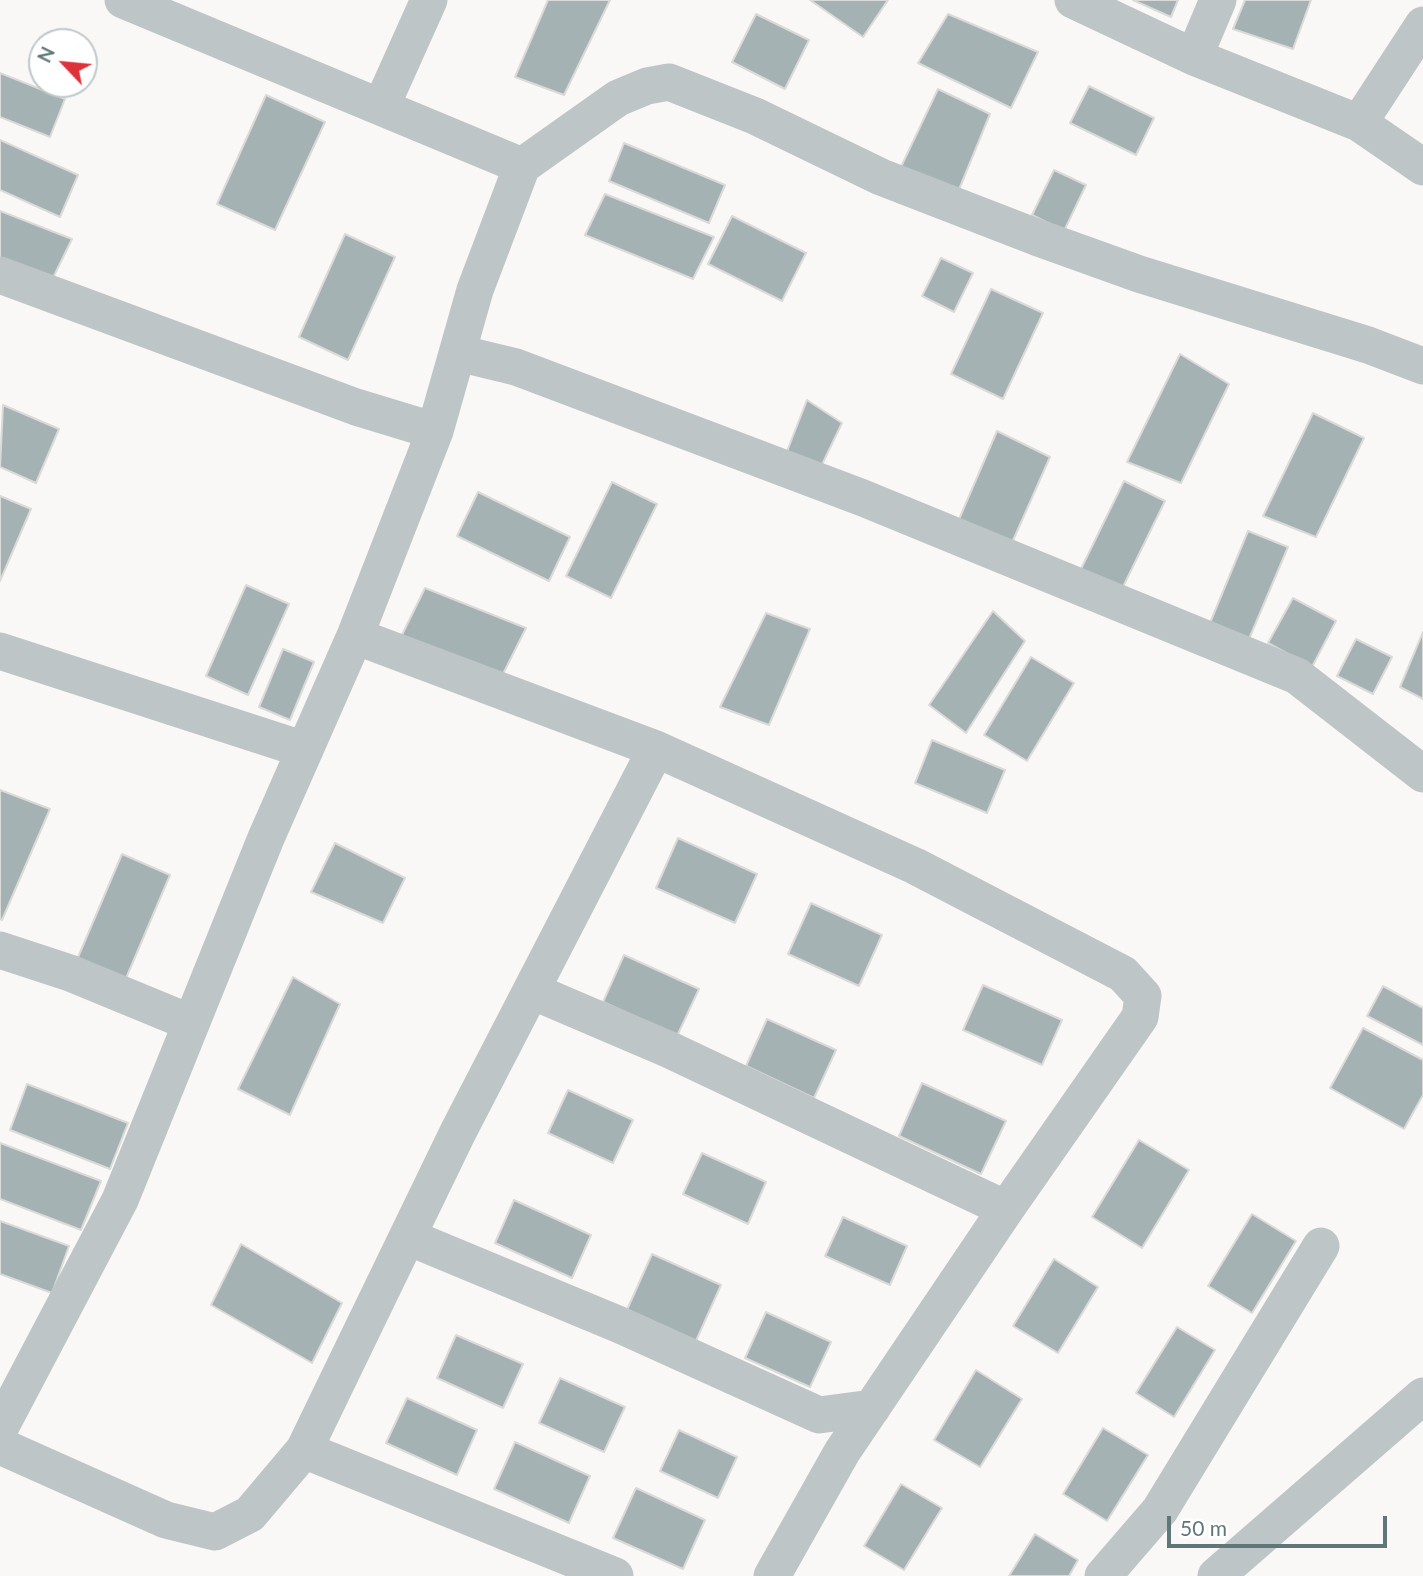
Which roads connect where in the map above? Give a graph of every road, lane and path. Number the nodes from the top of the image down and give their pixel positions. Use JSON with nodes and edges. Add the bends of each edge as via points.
{"nodes":[{"id":1,"x":123,"y":0,"type":"edge"},
{"id":2,"x":429,"y":0,"type":"edge"},
{"id":3,"x":1073,"y":0,"type":"edge"},
{"id":4,"x":1219,"y":0,"type":"edge"},
{"id":5,"x":1423,"y":25,"type":"edge"},
{"id":6,"x":1194,"y":57,"type":"junction"},
{"id":7,"x":382,"y":107,"type":"junction"},
{"id":8,"x":1359,"y":123,"type":"junction"},
{"id":9,"x":522,"y":166,"type":"junction"},
{"id":10,"x":1423,"y":167,"type":"edge"},
{"id":11,"x":0,"y":275,"type":"edge"},
{"id":12,"x":458,"y":353,"type":"junction"},
{"id":13,"x":1423,"y":366,"type":"edge"},
{"id":14,"x":435,"y":431,"type":"junction"},
{"id":15,"x":355,"y":636,"type":"junction"},
{"id":16,"x":0,"y":651,"type":"edge"},
{"id":17,"x":656,"y":749,"type":"junction"},
{"id":18,"x":305,"y":750,"type":"junction"},
{"id":19,"x":1423,"y":774,"type":"edge"},
{"id":20,"x":0,"y":950,"type":"edge"},
{"id":21,"x":532,"y":991,"type":"junction"},
{"id":22,"x":189,"y":1022,"type":"junction"},
{"id":23,"x":1006,"y":1209,"type":"junction"},
{"id":24,"x":408,"y":1237,"type":"junction"},
{"id":25,"x":1321,"y":1246,"type":"dead end"},
{"id":26,"x":1423,"y":1396,"type":"edge"},
{"id":27,"x":872,"y":1408,"type":"junction"},
{"id":28,"x":819,"y":1415,"type":"junction"},
{"id":29,"x":0,"y":1428,"type":"edge"},
{"id":30,"x":0,"y":1446,"type":"edge"},
{"id":31,"x":304,"y":1450,"type":"junction"},
{"id":32,"x":842,"y":1452,"type":"junction"},
{"id":33,"x":615,"y":1576,"type":"edge"},
{"id":34,"x":772,"y":1576,"type":"edge"},
{"id":35,"x":1103,"y":1576,"type":"edge"},
{"id":36,"x":1216,"y":1576,"type":"edge"}],
"edges":[{"from":1,"to":7,"type":"street"},
{"from":2,"to":7,"type":"street"},
{"from":3,"to":6,"type":"street"},
{"from":4,"to":6,"type":"street"},
{"from":5,"to":8,"type":"street"},
{"from":6,"to":8,"type":"street"},
{"from":7,"to":9,"type":"street"},
{"from":8,"to":10,"type":"street"},
{"from":9,"to":12,"type":"street","via":[[475,290]]},
{"from":9,"to":13,"type":"street","via":[[618,98],[669,82],[881,177],[1036,237]]},
{"from":11,"to":14,"type":"street","via":[[356,407]]},
{"from":12,"to":14,"type":"street"},
{"from":12,"to":19,"type":"street","via":[[516,367],[863,498],[1297,676]]},
{"from":14,"to":15,"type":"street"},
{"from":15,"to":17,"type":"street"},
{"from":15,"to":18,"type":"street"},
{"from":16,"to":18,"type":"street"},
{"from":17,"to":21,"type":"street"},
{"from":17,"to":23,"type":"street","via":[[915,866],[1123,974],[1143,996],[1140,1017]]},
{"from":18,"to":22,"type":"street"},
{"from":20,"to":22,"type":"street"},
{"from":21,"to":23,"type":"street","via":[[670,1050]]},
{"from":21,"to":24,"type":"street"},
{"from":22,"to":29,"type":"street","via":[[120,1200]]},
{"from":23,"to":27,"type":"street"},
{"from":24,"to":28,"type":"street","via":[[620,1325]]},
{"from":24,"to":31,"type":"street"},
{"from":25,"to":35,"type":"street","via":[[1160,1510]]},
{"from":26,"to":36,"type":"street"},
{"from":27,"to":28,"type":"street"},
{"from":27,"to":32,"type":"street"},
{"from":28,"to":32,"type":"street"},
{"from":30,"to":31,"type":"street","via":[[166,1520],[215,1532],[250,1514]]},
{"from":31,"to":33,"type":"street"},
{"from":32,"to":34,"type":"street"}]}
